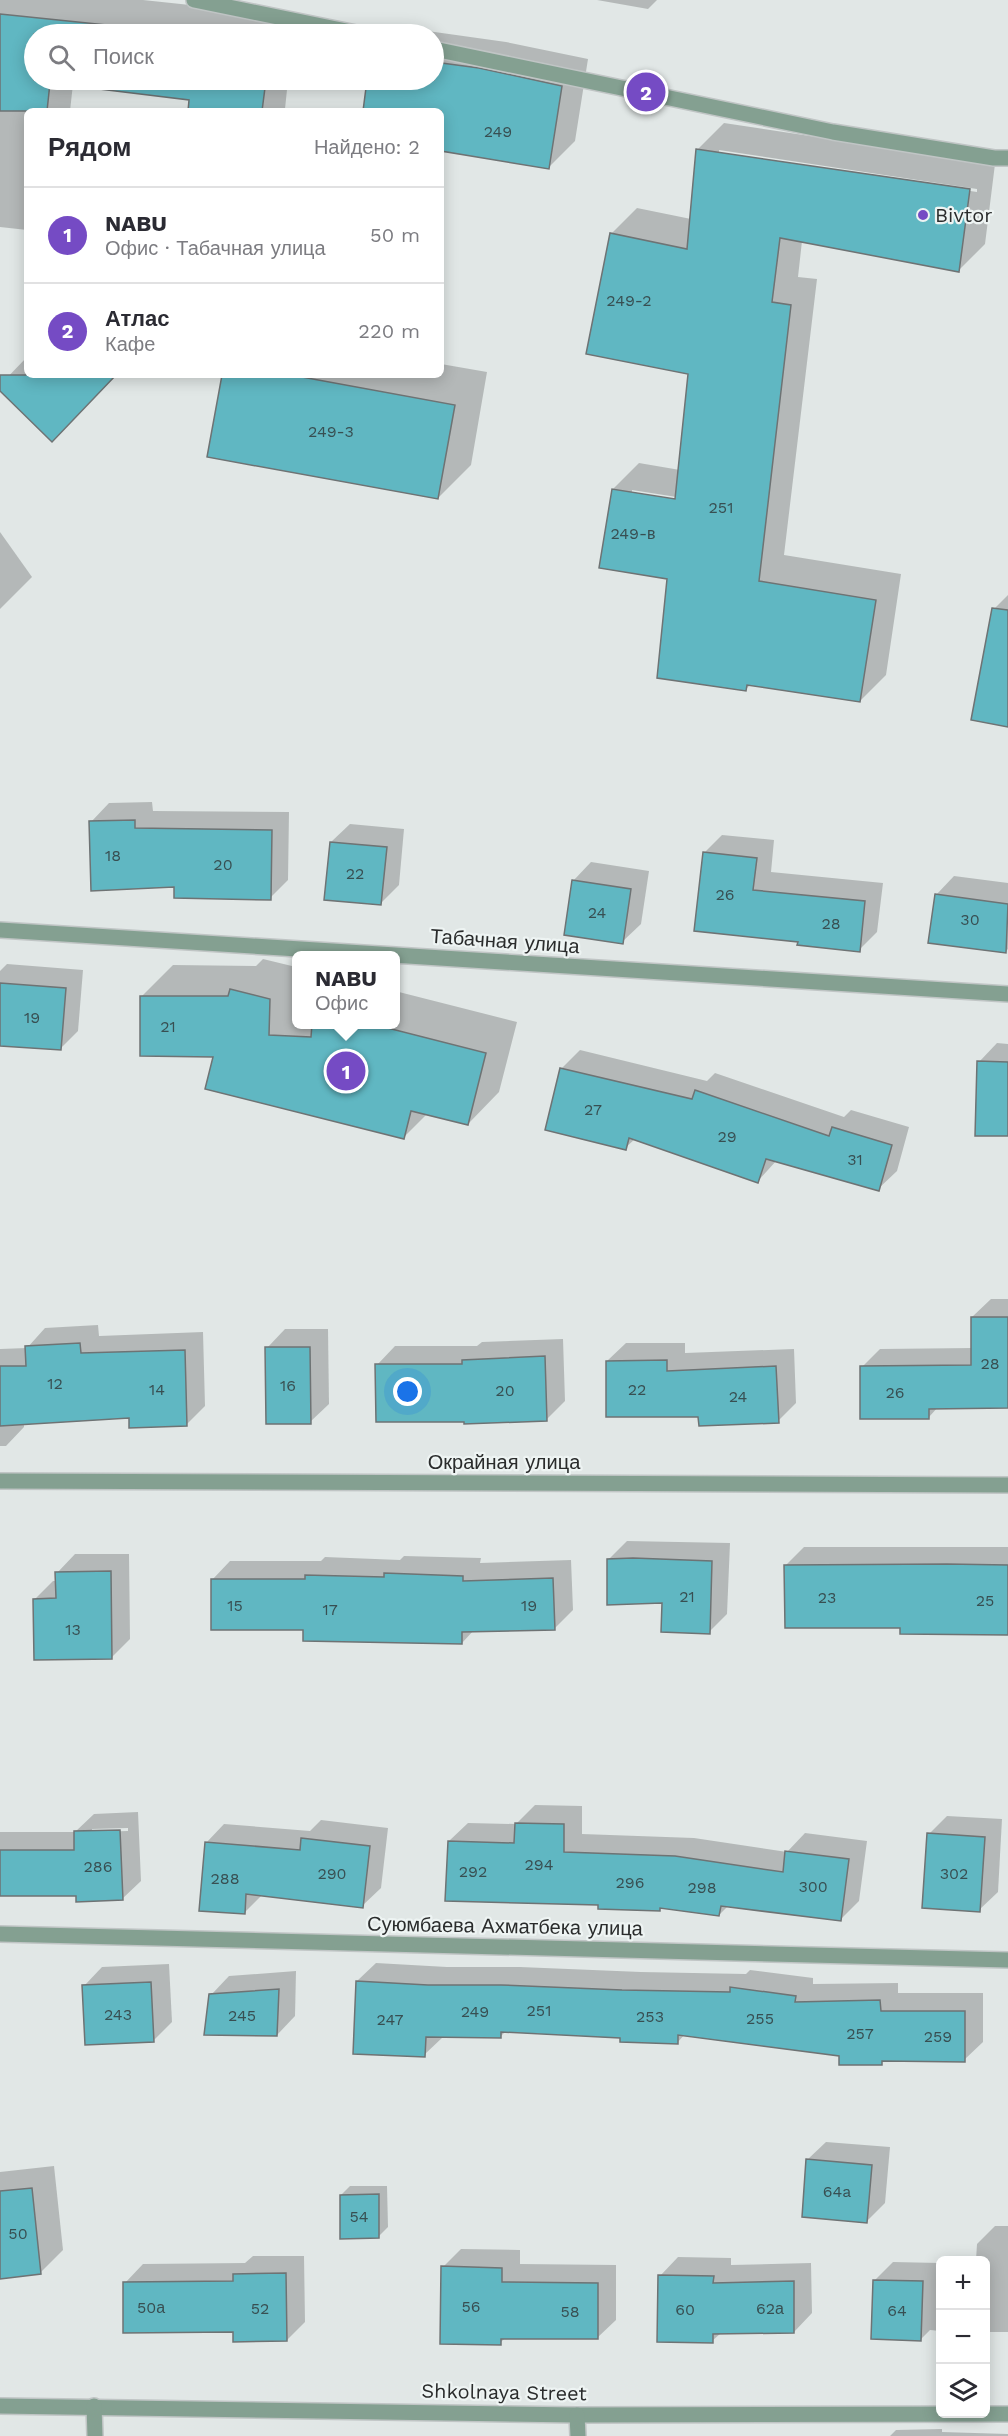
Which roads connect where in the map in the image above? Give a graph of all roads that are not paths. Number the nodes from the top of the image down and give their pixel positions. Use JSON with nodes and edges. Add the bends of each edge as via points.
{"nodes":[{"id":1,"x":194,"y":0,"type":"edge"},
{"id":2,"x":312,"y":24,"type":"edge"},
{"id":3,"x":444,"y":52,"type":"edge"},
{"id":4,"x":1008,"y":158,"type":"edge"},
{"id":5,"x":0,"y":930,"type":"edge"},
{"id":6,"x":331,"y":951,"type":"edge"},
{"id":7,"x":400,"y":955,"type":"edge"},
{"id":8,"x":1008,"y":994,"type":"edge"},
{"id":9,"x":0,"y":1481,"type":"edge"},
{"id":10,"x":1008,"y":1485,"type":"edge"},
{"id":11,"x":0,"y":1934,"type":"edge"},
{"id":12,"x":1008,"y":1960,"type":"edge"},
{"id":13,"x":0,"y":2406,"type":"edge"},
{"id":14,"x":94,"y":2406,"type":"junction"},
{"id":15,"x":1008,"y":2414,"type":"edge"},
{"id":16,"x":577,"y":2415,"type":"junction"},
{"id":17,"x":95,"y":2436,"type":"edge"},
{"id":18,"x":578,"y":2436,"type":"edge"}],
"edges":[{"from":1,"to":2,"type":"street"},
{"from":3,"to":4,"type":"street","via":[[833,132]]},
{"from":5,"to":6,"type":"street","name":"Табачная улица"},
{"from":7,"to":8,"type":"street","name":"Табачная улица"},
{"from":9,"to":10,"type":"street","name":"Окрайная улица"},
{"from":11,"to":12,"type":"street","name":"Суюмбаева Ахматбека улица"},
{"from":13,"to":14,"type":"street","name":"Shkolnaya Street"},
{"from":14,"to":16,"type":"street","name":"Shkolnaya Street"},
{"from":14,"to":17,"type":"street"},
{"from":15,"to":16,"type":"street","name":"Shkolnaya Street"},
{"from":16,"to":18,"type":"street"}]}
